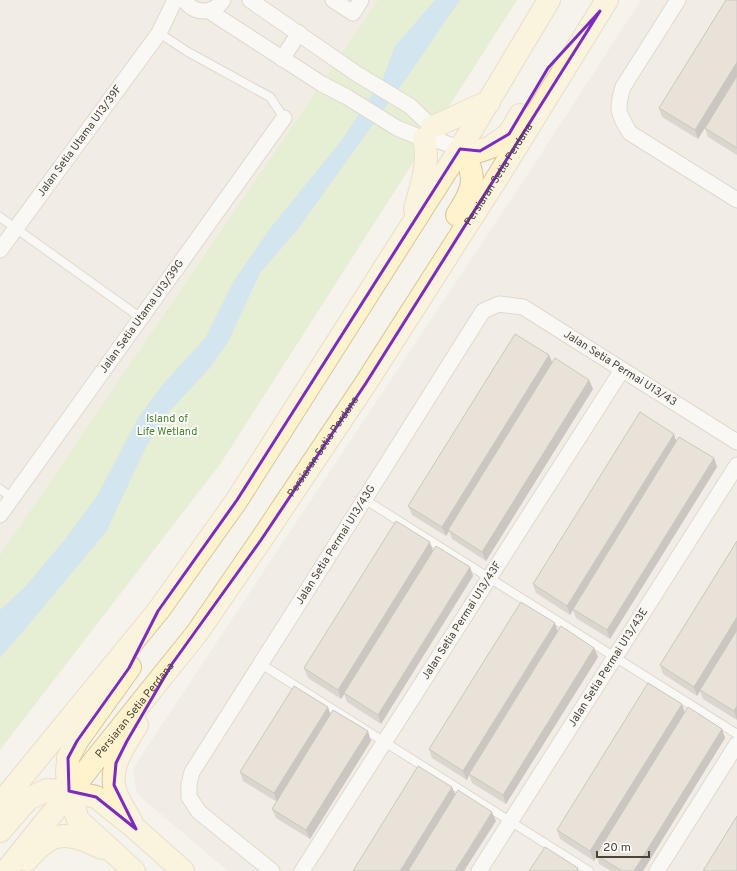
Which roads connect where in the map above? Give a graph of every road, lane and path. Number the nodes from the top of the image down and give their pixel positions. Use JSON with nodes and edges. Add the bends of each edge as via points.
{"nodes":[{"id":1,"x":222,"y":0,"type":"edge"},
{"id":2,"x":250,"y":0,"type":"edge"},
{"id":3,"x":333,"y":0,"type":"edge"},
{"id":4,"x":362,"y":0,"type":"edge"},
{"id":5,"x":549,"y":0,"type":"edge"},
{"id":6,"x":678,"y":0,"type":"edge"},
{"id":7,"x":175,"y":1,"type":"edge"},
{"id":8,"x":603,"y":6,"type":"edge"},
{"id":9,"x":209,"y":11,"type":"junction"},
{"id":10,"x":159,"y":33,"type":"junction"},
{"id":11,"x":299,"y":33,"type":"junction"},
{"id":12,"x":282,"y":59,"type":"junction"},
{"id":13,"x":489,"y":102,"type":"junction"},
{"id":14,"x":284,"y":118,"type":"joint"},
{"id":15,"x":432,"y":136,"type":"junction"},
{"id":16,"x":460,"y":149,"type":"junction"},
{"id":17,"x":737,"y":200,"type":"edge"},
{"id":18,"x":0,"y":216,"type":"edge"},
{"id":19,"x":411,"y":226,"type":"junction"},
{"id":20,"x":16,"y":228,"type":"junction"},
{"id":21,"x":0,"y":250,"type":"edge"},
{"id":22,"x":499,"y":304,"type":"joint"},
{"id":23,"x":141,"y":318,"type":"junction"},
{"id":24,"x":622,"y":370,"type":"junction"},
{"id":25,"x":366,"y":383,"type":"junction"},
{"id":26,"x":737,"y":442,"type":"edge"},
{"id":27,"x":737,"y":465,"type":"edge"},
{"id":28,"x":0,"y":489,"type":"edge"},
{"id":29,"x":12,"y":498,"type":"junction"},
{"id":30,"x":364,"y":499,"type":"junction"},
{"id":31,"x":0,"y":515,"type":"edge"},
{"id":32,"x":489,"y":578,"type":"junction"},
{"id":33,"x":158,"y":611,"type":"junction"},
{"id":34,"x":615,"y":657,"type":"junction"},
{"id":35,"x":172,"y":664,"type":"junction"},
{"id":36,"x":262,"y":664,"type":"junction"},
{"id":37,"x":737,"y":734,"type":"edge"},
{"id":38,"x":385,"y":742,"type":"junction"},
{"id":39,"x":737,"y":744,"type":"edge"},
{"id":40,"x":40,"y":755,"type":"junction"},
{"id":41,"x":69,"y":791,"type":"junction"},
{"id":42,"x":0,"y":794,"type":"edge"},
{"id":43,"x":0,"y":804,"type":"edge"},
{"id":44,"x":511,"y":822,"type":"junction"},
{"id":45,"x":136,"y":829,"type":"junction"},
{"id":46,"x":0,"y":831,"type":"edge"},
{"id":47,"x":113,"y":852,"type":"junction"},
{"id":48,"x":6,"y":871,"type":"edge"},
{"id":49,"x":15,"y":871,"type":"edge"},
{"id":50,"x":134,"y":871,"type":"edge"},
{"id":51,"x":183,"y":871,"type":"edge"},
{"id":52,"x":272,"y":871,"type":"edge"},
{"id":53,"x":302,"y":871,"type":"edge"},
{"id":54,"x":479,"y":871,"type":"edge"},
{"id":55,"x":589,"y":871,"type":"edge"},
{"id":56,"x":657,"y":871,"type":"edge"}],
"edges":[{"from":1,"to":9,"type":"street"},
{"from":2,"to":11,"type":"street"},
{"from":3,"to":4,"type":"street","via":[[353,13]]},
{"from":5,"to":13,"type":"main road"},
{"from":6,"to":17,"type":"street","via":[[623,87],[618,102],[620,118],[630,133]]},
{"from":7,"to":9,"type":"street","via":[[197,10]]},
{"from":7,"to":10,"type":"street","name":"Jalan Setia Utama U13/39F"},
{"from":8,"to":16,"type":"main road","via":[[548,68],[509,134],[492,147],[480,151]]},
{"from":8,"to":25,"type":"main road","name":"Persiaran Setia Perdana"},
{"from":9,"to":12,"type":"street"},
{"from":10,"to":14,"type":"lane","via":[[270,97]]},
{"from":10,"to":20,"type":"street","name":"Jalan Setia Utama U13/39F"},
{"from":11,"to":12,"type":"street"},
{"from":11,"to":15,"type":"street","via":[[357,74],[410,106]]},
{"from":12,"to":15,"type":"street","via":[[397,128]]},
{"from":13,"to":15,"type":"main road","via":[[451,120]]},
{"from":13,"to":16,"type":"main road"},
{"from":14,"to":23,"type":"street","name":"Jalan Setia Utama U13/39G"},
{"from":15,"to":16,"type":"street"},
{"from":15,"to":19,"type":"main road"},
{"from":16,"to":19,"type":"main road"},
{"from":16,"to":25,"type":"main road","via":[[471,171],[471,192],[404,301]]},
{"from":18,"to":20,"type":"lane"},
{"from":19,"to":33,"type":"main road","via":[[237,500]]},
{"from":20,"to":21,"type":"street","name":"Jalan Setia Utama U13/39F"},
{"from":20,"to":23,"type":"lane"},
{"from":22,"to":24,"type":"street","name":"Jalan Setia Permai U13/43","via":[[523,307]]},
{"from":22,"to":30,"type":"street","name":"Jalan Setia Permai U13/43G","via":[[483,310]]},
{"from":23,"to":29,"type":"street","name":"Jalan Setia Utama U13/39G"},
{"from":24,"to":26,"type":"street","name":"Jalan Setia Permai U13/43"},
{"from":24,"to":32,"type":"street","name":"Jalan Setia Permai U13/43F"},
{"from":25,"to":35,"type":"main road","name":"Persiaran Setia Perdana","via":[[197,633]]},
{"from":27,"to":34,"type":"street","name":"Jalan Setia Permai U13/43E"},
{"from":28,"to":29,"type":"lane"},
{"from":29,"to":31,"type":"street","name":"Jalan Setia Utama U13/39G"},
{"from":30,"to":32,"type":"lane"},
{"from":30,"to":36,"type":"street","name":"Jalan Setia Permai U13/43G"},
{"from":32,"to":34,"type":"lane"},
{"from":32,"to":38,"type":"street","name":"Jalan Setia Permai U13/43F"},
{"from":33,"to":40,"type":"main road"},
{"from":33,"to":41,"type":"main road","via":[[129,668],[68,758]]},
{"from":34,"to":37,"type":"lane"},
{"from":34,"to":44,"type":"street","name":"Jalan Setia Permai U13/43E"},
{"from":35,"to":41,"type":"main road","name":"Persiaran Setia Perdana"},
{"from":35,"to":45,"type":"main road","via":[[116,763],[114,785],[121,804]]},
{"from":36,"to":38,"type":"lane"},
{"from":36,"to":52,"type":"street","name":"Jalan Setia Permai U13/43G","via":[[192,772],[189,784],[190,797],[199,812]]},
{"from":38,"to":44,"type":"lane"},
{"from":38,"to":53,"type":"street","name":"Jalan Setia Permai U13/43F"},
{"from":39,"to":56,"type":"street"},
{"from":40,"to":42,"type":"street"},
{"from":40,"to":43,"type":"main road"},
{"from":41,"to":45,"type":"main road","via":[[96,797]]},
{"from":41,"to":46,"type":"main road","via":[[47,790],[28,799]]},
{"from":41,"to":47,"type":"main road","via":[[78,820]]},
{"from":41,"to":48,"type":"main road","name":"Persiaran Setia Perdana"},
{"from":44,"to":54,"type":"street","name":"Jalan Setia Permai U13/43E"},
{"from":44,"to":55,"type":"lane"},
{"from":45,"to":51,"type":"main road"},
{"from":47,"to":49,"type":"main road","via":[[86,841],[56,837],[40,847]]},
{"from":47,"to":50,"type":"main road"}]}
